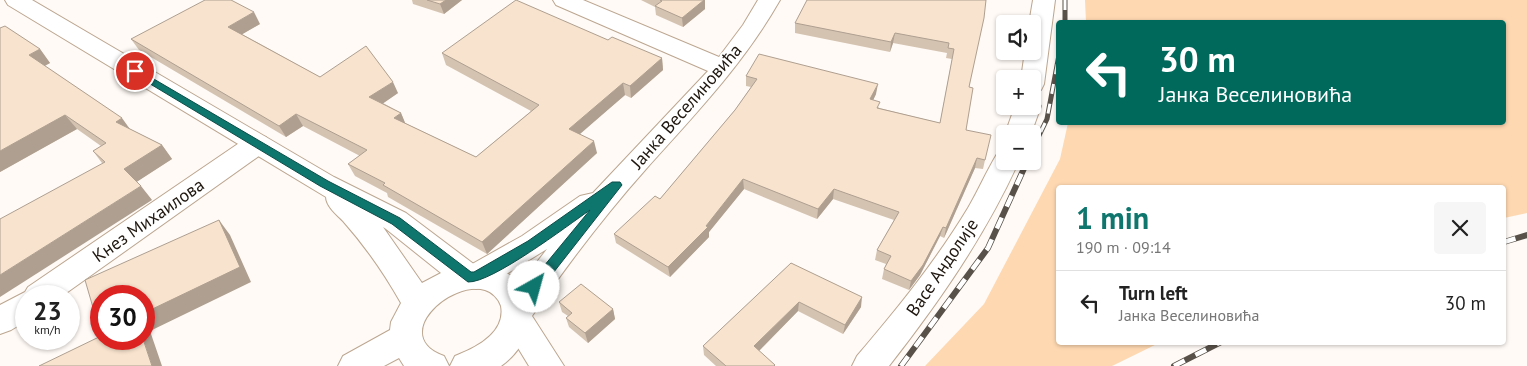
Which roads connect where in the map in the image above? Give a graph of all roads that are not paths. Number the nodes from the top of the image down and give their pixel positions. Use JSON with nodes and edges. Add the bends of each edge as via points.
{"nodes":[{"id":1,"x":16,"y":0,"type":"edge"},
{"id":2,"x":564,"y":0,"type":"edge"},
{"id":3,"x":769,"y":0,"type":"edge"},
{"id":4,"x":1044,"y":0,"type":"edge"},
{"id":5,"x":723,"y":68,"type":"junction"},
{"id":6,"x":1034,"y":70,"type":"edge"},
{"id":7,"x":257,"y":144,"type":"junction"},
{"id":8,"x":1001,"y":170,"type":"edge"},
{"id":9,"x":324,"y":184,"type":"junction"},
{"id":10,"x":616,"y":185,"type":"junction"},
{"id":11,"x":472,"y":277,"type":"junction"},
{"id":12,"x":55,"y":285,"type":"edge"},
{"id":13,"x":418,"y":304,"type":"junction"},
{"id":14,"x":15,"y":312,"type":"edge"},
{"id":15,"x":518,"y":315,"type":"junction"},
{"id":16,"x":0,"y":321,"type":"edge"},
{"id":17,"x":406,"y":337,"type":"junction"},
{"id":18,"x":355,"y":366,"type":"edge"},
{"id":19,"x":432,"y":366,"type":"edge"},
{"id":20,"x":467,"y":366,"type":"edge"},
{"id":21,"x":547,"y":366,"type":"edge"},
{"id":22,"x":869,"y":366,"type":"edge"}],
"edges":[{"from":1,"to":7,"type":"street"},
{"from":2,"to":5,"type":"street"},
{"from":3,"to":5,"type":"street","name":"Јанка Веселиновића","via":[[758,21]]},
{"from":4,"to":6,"type":"street"},
{"from":5,"to":10,"type":"street","name":"Јанка Веселиновића"},
{"from":7,"to":9,"type":"street"},
{"from":7,"to":12,"type":"street","name":"Кнез Михаилова"},
{"from":8,"to":22,"type":"street","name":"Васе Андолије","via":[[972,225],[919,305]]},
{"from":9,"to":11,"type":"street","via":[[396,221]]},
{"from":9,"to":13,"type":"street","via":[[372,234]]},
{"from":10,"to":11,"type":"street","name":"Јанка Веселиновића","via":[[532,244]]},
{"from":10,"to":15,"type":"street","name":"Јанка Веселиновића"},
{"from":11,"to":13,"type":"street","name":"Јанка Веселиновића","via":[[451,281],[435,289]]},
{"from":11,"to":15,"type":"street","via":[[497,281],[507,288],[515,298]]},
{"from":13,"to":17,"type":"street","via":[[411,314]]},
{"from":14,"to":16,"type":"street"},
{"from":15,"to":20,"type":"street","name":"Јанка Веселиновића","via":[[511,335],[498,349],[482,361]]},
{"from":15,"to":21,"type":"street"},
{"from":17,"to":18,"type":"street"},
{"from":17,"to":19,"type":"street","via":[[409,349],[417,359]]}]}
